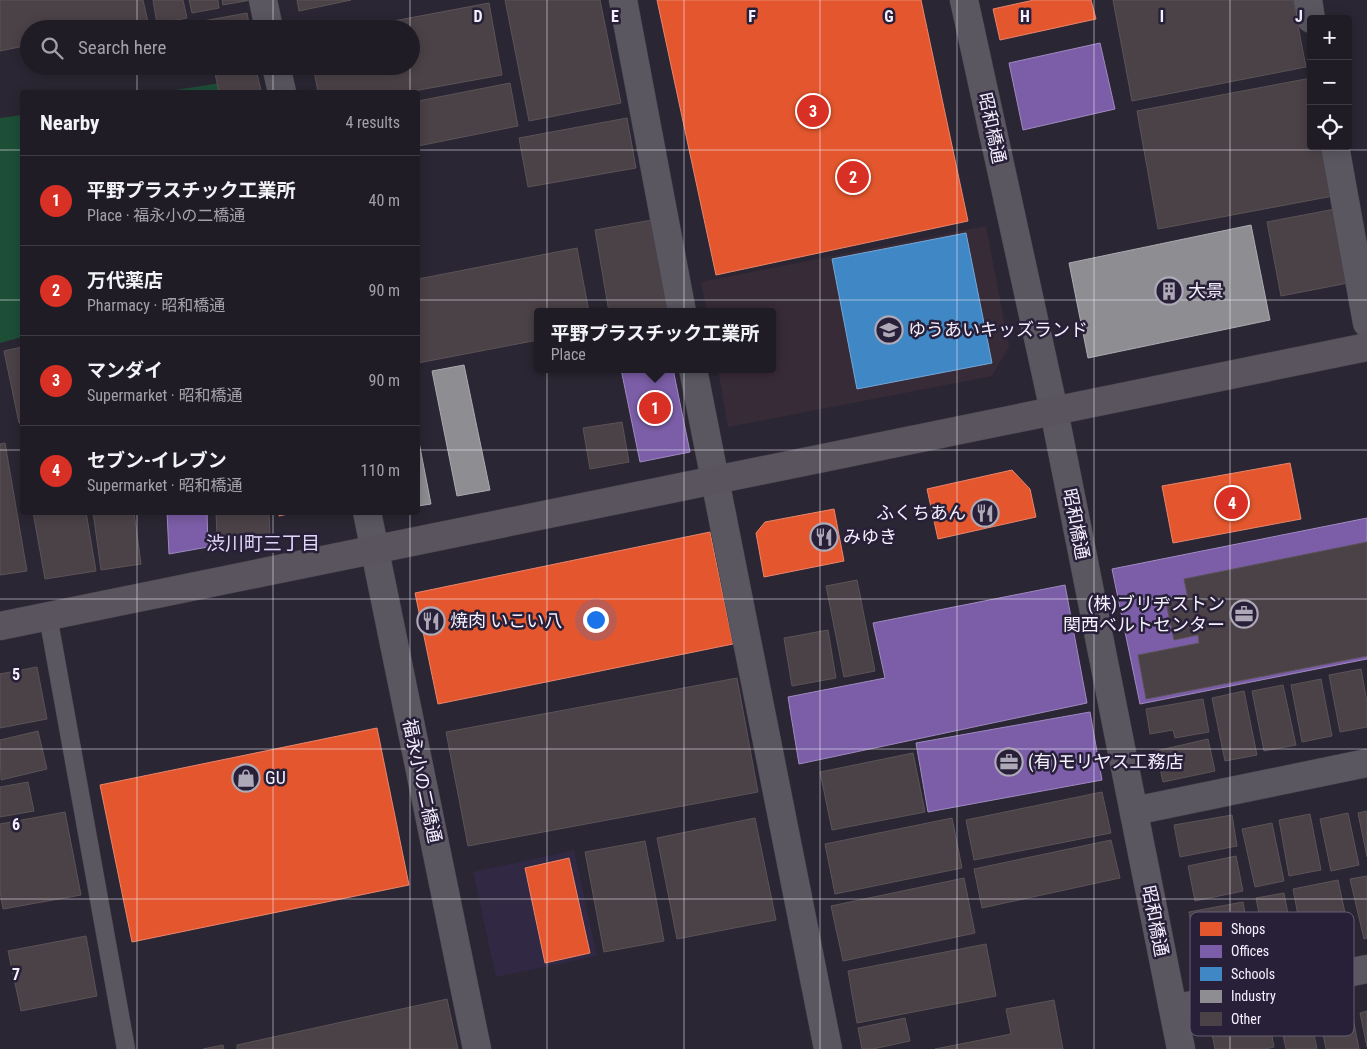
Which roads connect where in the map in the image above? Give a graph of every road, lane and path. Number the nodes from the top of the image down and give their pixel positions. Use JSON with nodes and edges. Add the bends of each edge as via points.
{"nodes":[{"id":1,"x":263,"y":0,"type":"edge"},
{"id":2,"x":623,"y":0,"type":"edge"},
{"id":3,"x":964,"y":0,"type":"edge"},
{"id":4,"x":1308,"y":0,"type":"edge"},
{"id":5,"x":1310,"y":15,"type":"edge"},
{"id":6,"x":267,"y":20,"type":"edge"},
{"id":7,"x":278,"y":75,"type":"edge"},
{"id":8,"x":282,"y":90,"type":"edge"},
{"id":9,"x":1336,"y":150,"type":"edge"},
{"id":10,"x":681,"y":308,"type":"edge"},
{"id":11,"x":1367,"y":322,"type":"edge"},
{"id":12,"x":1367,"y":347,"type":"edge"},
{"id":13,"x":694,"y":373,"type":"edge"},
{"id":14,"x":1054,"y":411,"type":"junction"},
{"id":15,"x":715,"y":480,"type":"junction"},
{"id":16,"x":368,"y":515,"type":"edge"},
{"id":17,"x":375,"y":549,"type":"junction"},
{"id":18,"x":48,"y":616,"type":"junction"},
{"id":19,"x":0,"y":626,"type":"edge"},
{"id":20,"x":1367,"y":763,"type":"edge"},
{"id":21,"x":1134,"y":811,"type":"junction"},
{"id":22,"x":1367,"y":969,"type":"edge"},
{"id":23,"x":1354,"y":972,"type":"edge"},
{"id":24,"x":1190,"y":1005,"type":"edge"},
{"id":25,"x":1173,"y":1009,"type":"junction"},
{"id":26,"x":126,"y":1049,"type":"edge"},
{"id":27,"x":477,"y":1049,"type":"edge"},
{"id":28,"x":828,"y":1049,"type":"edge"},
{"id":29,"x":1181,"y":1049,"type":"edge"}],
"edges":[{"from":1,"to":6,"type":"street"},
{"from":2,"to":10,"type":"street"},
{"from":3,"to":14,"type":"street","name":"昭和橋通"},
{"from":4,"to":5,"type":"street"},
{"from":7,"to":8,"type":"street"},
{"from":9,"to":11,"type":"street"},
{"from":12,"to":14,"type":"street"},
{"from":13,"to":15,"type":"street"},
{"from":14,"to":15,"type":"street"},
{"from":14,"to":21,"type":"street","name":"昭和橋通"},
{"from":15,"to":17,"type":"street"},
{"from":15,"to":28,"type":"street"},
{"from":16,"to":17,"type":"street","name":"福永小の二橋通"},
{"from":17,"to":18,"type":"street"},
{"from":17,"to":27,"type":"street","name":"福永小の二橋通"},
{"from":18,"to":19,"type":"street"},
{"from":18,"to":26,"type":"lane"},
{"from":20,"to":21,"type":"street"},
{"from":21,"to":25,"type":"street","name":"昭和橋通"},
{"from":22,"to":23,"type":"street"},
{"from":24,"to":25,"type":"street"},
{"from":25,"to":29,"type":"street","name":"昭和橋通"}]}
